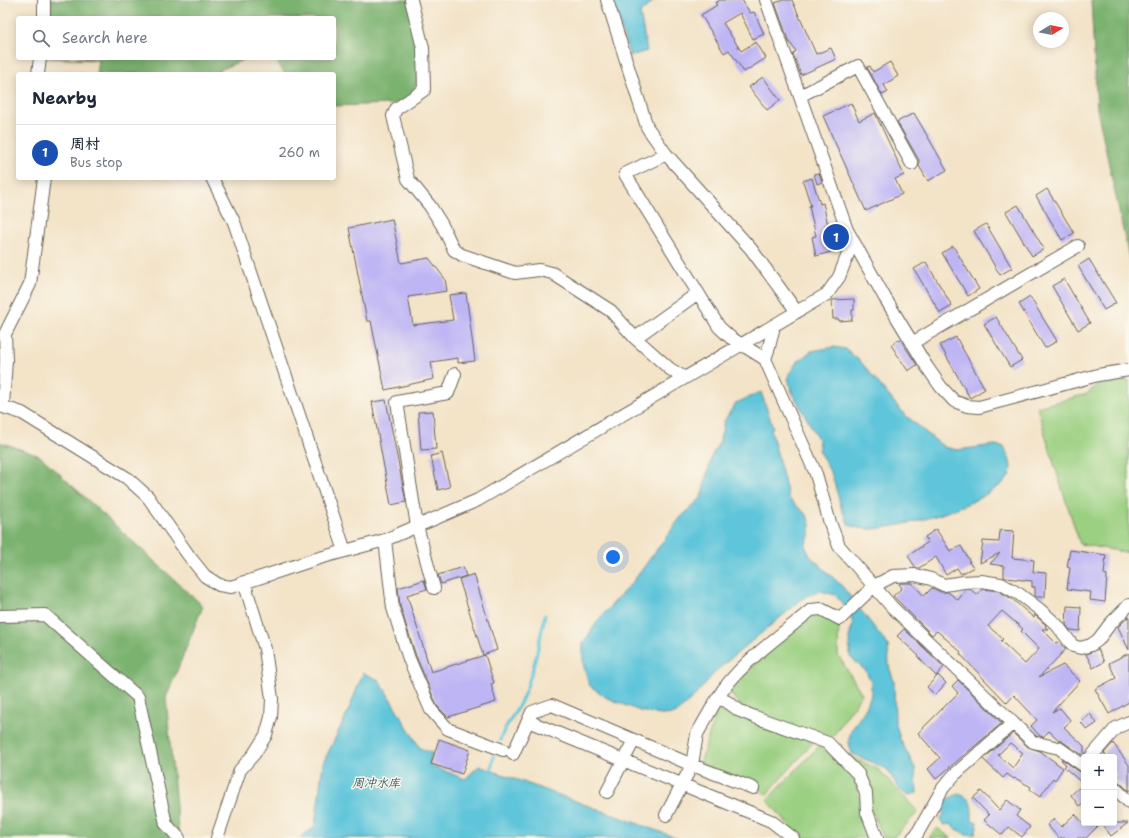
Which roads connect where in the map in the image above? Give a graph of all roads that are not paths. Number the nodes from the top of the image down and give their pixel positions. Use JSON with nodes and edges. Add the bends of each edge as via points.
{"nodes":[{"id":1,"x":44,"y":0,"type":"edge"},
{"id":2,"x":411,"y":0,"type":"edge"},
{"id":3,"x":607,"y":0,"type":"edge"},
{"id":4,"x":766,"y":0,"type":"edge"},
{"id":5,"x":44,"y":16,"type":"edge"},
{"id":6,"x":40,"y":60,"type":"edge"},
{"id":7,"x":38,"y":72,"type":"edge"},
{"id":8,"x":800,"y":96,"type":"junction"},
{"id":9,"x":666,"y":154,"type":"junction"},
{"id":10,"x":912,"y":164,"type":"dead end"},
{"id":11,"x":44,"y":180,"type":"edge"},
{"id":12,"x":213,"y":180,"type":"edge"},
{"id":13,"x":847,"y":230,"type":"junction"},
{"id":14,"x":1078,"y":246,"type":"dead end"},
{"id":15,"x":698,"y":293,"type":"junction"},
{"id":16,"x":797,"y":312,"type":"junction"},
{"id":17,"x":774,"y":326,"type":"junction"},
{"id":18,"x":635,"y":338,"type":"junction"},
{"id":19,"x":912,"y":343,"type":"junction"},
{"id":20,"x":742,"y":344,"type":"junction"},
{"id":21,"x":765,"y":360,"type":"junction"},
{"id":22,"x":1129,"y":370,"type":"edge"},
{"id":23,"x":454,"y":374,"type":"dead end"},
{"id":24,"x":685,"y":378,"type":"junction"},
{"id":25,"x":1,"y":406,"type":"edge"},
{"id":26,"x":417,"y":526,"type":"junction"},
{"id":27,"x":385,"y":540,"type":"junction"},
{"id":28,"x":345,"y":551,"type":"junction"},
{"id":29,"x":244,"y":582,"type":"junction"},
{"id":30,"x":874,"y":586,"type":"junction"},
{"id":31,"x":434,"y":588,"type":"dead end"},
{"id":32,"x":1129,"y":605,"type":"edge"},
{"id":33,"x":0,"y":616,"type":"edge"},
{"id":34,"x":717,"y":699,"type":"junction"},
{"id":35,"x":528,"y":721,"type":"junction"},
{"id":36,"x":1129,"y":722,"type":"edge"},
{"id":37,"x":1013,"y":723,"type":"junction"},
{"id":38,"x":634,"y":740,"type":"junction"},
{"id":39,"x":1094,"y":754,"type":"edge"},
{"id":40,"x":623,"y":760,"type":"junction"},
{"id":41,"x":1081,"y":764,"type":"edge"},
{"id":42,"x":692,"y":765,"type":"junction"},
{"id":43,"x":682,"y":784,"type":"junction"},
{"id":44,"x":753,"y":788,"type":"dead end"},
{"id":45,"x":1117,"y":790,"type":"edge"},
{"id":46,"x":607,"y":792,"type":"dead end"},
{"id":47,"x":1129,"y":802,"type":"edge"},
{"id":48,"x":666,"y":815,"type":"dead end"},
{"id":49,"x":179,"y":838,"type":"edge"},
{"id":50,"x":217,"y":838,"type":"edge"},
{"id":51,"x":793,"y":838,"type":"edge"},
{"id":52,"x":877,"y":838,"type":"edge"},
{"id":53,"x":913,"y":838,"type":"edge"}],
"edges":[{"from":1,"to":5,"type":"street"},
{"from":2,"to":18,"type":"street","via":[[423,48],[424,90],[396,109],[393,116],[408,179],[430,206],[454,250],[515,273],[539,270],[552,273],[611,311]]},
{"from":3,"to":9,"type":"street","via":[[647,126]]},
{"from":4,"to":8,"type":"street"},
{"from":6,"to":7,"type":"street"},
{"from":8,"to":10,"type":"street","via":[[858,66]]},
{"from":8,"to":13,"type":"street"},
{"from":9,"to":15,"type":"street","via":[[625,174]]},
{"from":9,"to":16,"type":"street","via":[[751,249]]},
{"from":11,"to":25,"type":"street","via":[[30,284],[5,334],[6,360]]},
{"from":12,"to":28,"type":"street","via":[[234,222]]},
{"from":13,"to":16,"type":"street","via":[[848,254],[839,277],[827,294]]},
{"from":13,"to":19,"type":"street"},
{"from":14,"to":19,"type":"street"},
{"from":15,"to":18,"type":"street"},
{"from":15,"to":20,"type":"street","via":[[719,327]]},
{"from":16,"to":17,"type":"street"},
{"from":17,"to":20,"type":"street"},
{"from":17,"to":21,"type":"street"},
{"from":18,"to":24,"type":"street","via":[[670,370]]},
{"from":19,"to":22,"type":"street","via":[[941,387],[954,401],[967,406],[990,404],[1098,375]]},
{"from":20,"to":21,"type":"street"},
{"from":20,"to":24,"type":"street"},
{"from":21,"to":30,"type":"street","via":[[816,474],[839,546]]},
{"from":23,"to":26,"type":"street","via":[[448,393],[397,402]]},
{"from":24,"to":26,"type":"street","via":[[478,500]]},
{"from":25,"to":29,"type":"street","via":[[26,416],[127,478],[148,497],[205,576],[219,585],[231,587]]},
{"from":26,"to":27,"type":"street"},
{"from":26,"to":31,"type":"street"},
{"from":27,"to":28,"type":"street"},
{"from":27,"to":35,"type":"street","via":[[393,608],[409,659],[431,710],[448,729],[508,752]]},
{"from":28,"to":29,"type":"street"},
{"from":29,"to":50,"type":"street","via":[[265,649],[272,699],[271,717],[266,735],[240,770]]},
{"from":30,"to":32,"type":"street","via":[[893,576],[915,576],[944,585],[981,581],[1001,584],[1039,609],[1073,646],[1081,648],[1098,640]]},
{"from":30,"to":34,"type":"street","via":[[840,619],[821,608],[811,610],[743,667]]},
{"from":30,"to":37,"type":"street","via":[[892,607]]},
{"from":33,"to":49,"type":"street","via":[[45,615],[138,697],[166,824]]},
{"from":34,"to":42,"type":"street","via":[[696,734]]},
{"from":34,"to":52,"type":"street","via":[[755,717],[828,743],[858,774],[866,793],[867,812]]},
{"from":35,"to":38,"type":"street","via":[[532,712],[552,705]]},
{"from":35,"to":40,"type":"street"},
{"from":36,"to":39,"type":"street","via":[[1116,728]]},
{"from":37,"to":41,"type":"street","via":[[1033,742],[1059,748]]},
{"from":37,"to":53,"type":"street","via":[[954,775],[943,788]]},
{"from":38,"to":40,"type":"street"},
{"from":38,"to":42,"type":"street"},
{"from":40,"to":43,"type":"street"},
{"from":40,"to":46,"type":"street"},
{"from":42,"to":43,"type":"street"},
{"from":42,"to":44,"type":"street"},
{"from":43,"to":48,"type":"street"},
{"from":43,"to":51,"type":"street","via":[[771,821]]},
{"from":45,"to":47,"type":"street"}]}
